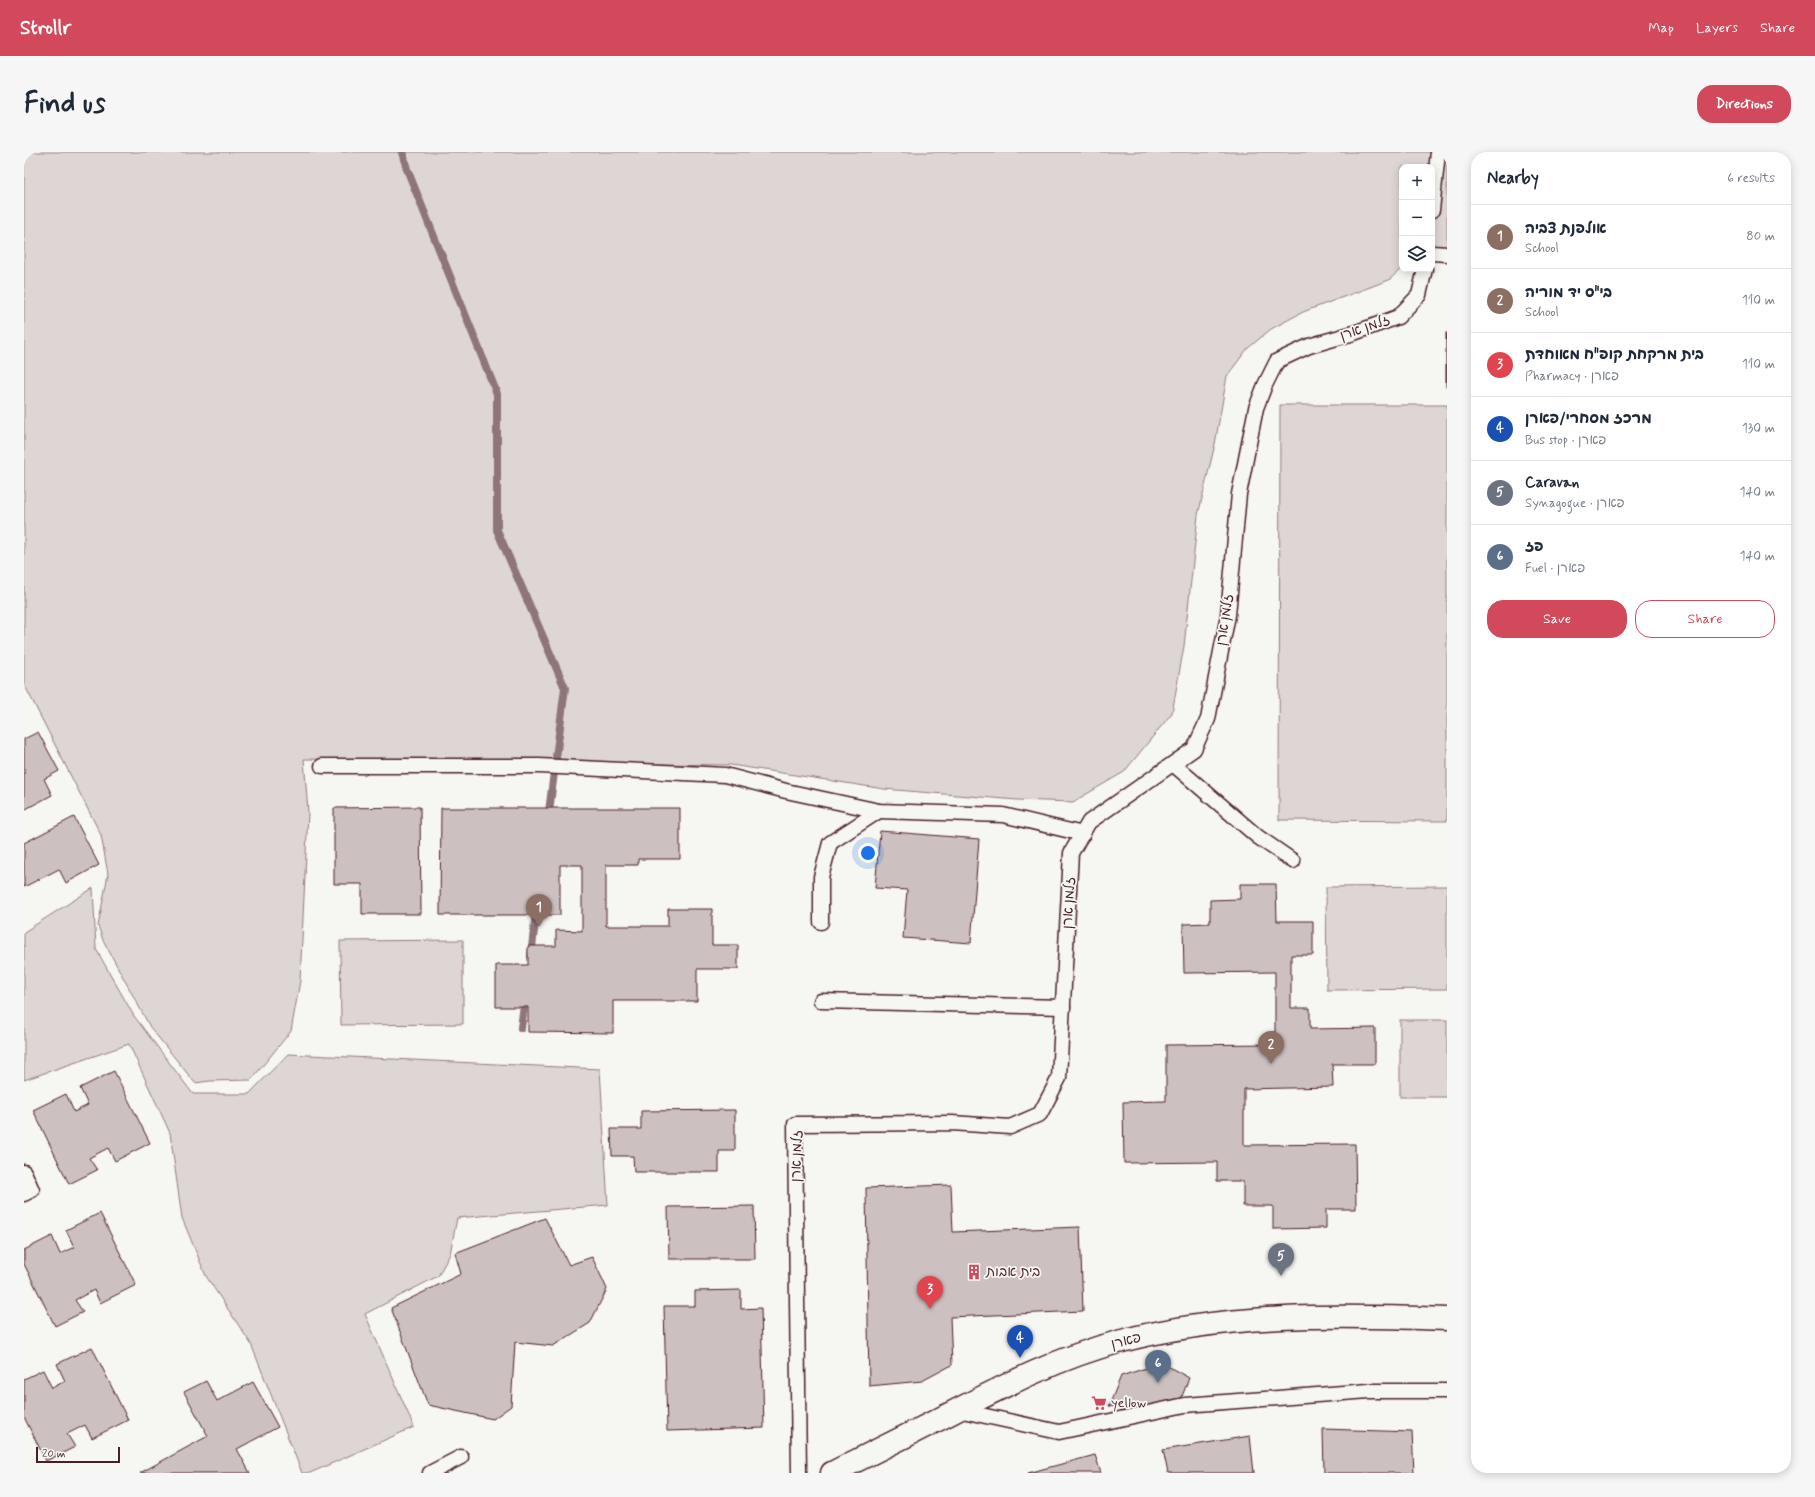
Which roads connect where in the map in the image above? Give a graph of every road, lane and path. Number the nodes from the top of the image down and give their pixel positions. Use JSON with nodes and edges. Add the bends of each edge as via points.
{"nodes":[{"id":1,"x":1438,"y":152,"type":"edge"},
{"id":2,"x":1433,"y":200,"type":"edge"},
{"id":3,"x":1435,"y":252,"type":"edge"},
{"id":4,"x":1447,"y":254,"type":"edge"},
{"id":5,"x":1424,"y":272,"type":"edge"},
{"id":6,"x":1173,"y":764,"type":"junction"},
{"id":7,"x":322,"y":766,"type":"dead end"},
{"id":8,"x":879,"y":811,"type":"junction"},
{"id":9,"x":1083,"y":834,"type":"junction"},
{"id":10,"x":1293,"y":861,"type":"dead end"},
{"id":11,"x":821,"y":922,"type":"dead end"},
{"id":12,"x":821,"y":1001,"type":"dead end"},
{"id":13,"x":1063,"y":1007,"type":"junction"},
{"id":14,"x":24,"y":1172,"type":"edge"},
{"id":15,"x":24,"y":1194,"type":"edge"},
{"id":16,"x":1447,"y":1318,"type":"edge"},
{"id":17,"x":1447,"y":1390,"type":"edge"},
{"id":18,"x":958,"y":1410,"type":"junction"},
{"id":19,"x":461,"y":1457,"type":"dead end"},
{"id":20,"x":430,"y":1473,"type":"edge"},
{"id":21,"x":799,"y":1473,"type":"edge"},
{"id":22,"x":832,"y":1473,"type":"edge"}],
"edges":[{"from":1,"to":2,"type":"lane"},
{"from":3,"to":4,"type":"lane"},
{"from":5,"to":6,"type":"lane","name":"זלמן ארן","via":[[1419,295],[1398,317],[1309,346],[1278,361],[1265,385],[1256,408],[1239,494],[1228,615],[1208,719],[1194,749]]},
{"from":6,"to":9,"type":"lane","name":"זלמן ארן","via":[[1089,822]]},
{"from":6,"to":10,"type":"lane","via":[[1258,837]]},
{"from":7,"to":8,"type":"lane","via":[[539,766],[725,775]]},
{"from":8,"to":9,"type":"lane","via":[[1003,815]]},
{"from":8,"to":11,"type":"lane","via":[[830,843],[821,877]]},
{"from":9,"to":13,"type":"lane","name":"זלמן ארן","via":[[1071,853]]},
{"from":12,"to":13,"type":"lane"},
{"from":13,"to":21,"type":"lane","name":"זלמן ארן","via":[[1059,1078],[1040,1114],[1010,1127],[952,1123],[795,1124]]},
{"from":14,"to":15,"type":"lane","via":[[32,1190]]},
{"from":16,"to":18,"type":"street","name":"פארן","via":[[1299,1317],[1175,1329],[1117,1342],[1069,1359],[1001,1387]]},
{"from":17,"to":18,"type":"lane","via":[[1369,1390],[1185,1406],[1059,1432]]},
{"from":18,"to":22,"type":"street","name":"פארן"},
{"from":19,"to":20,"type":"lane"}]}
